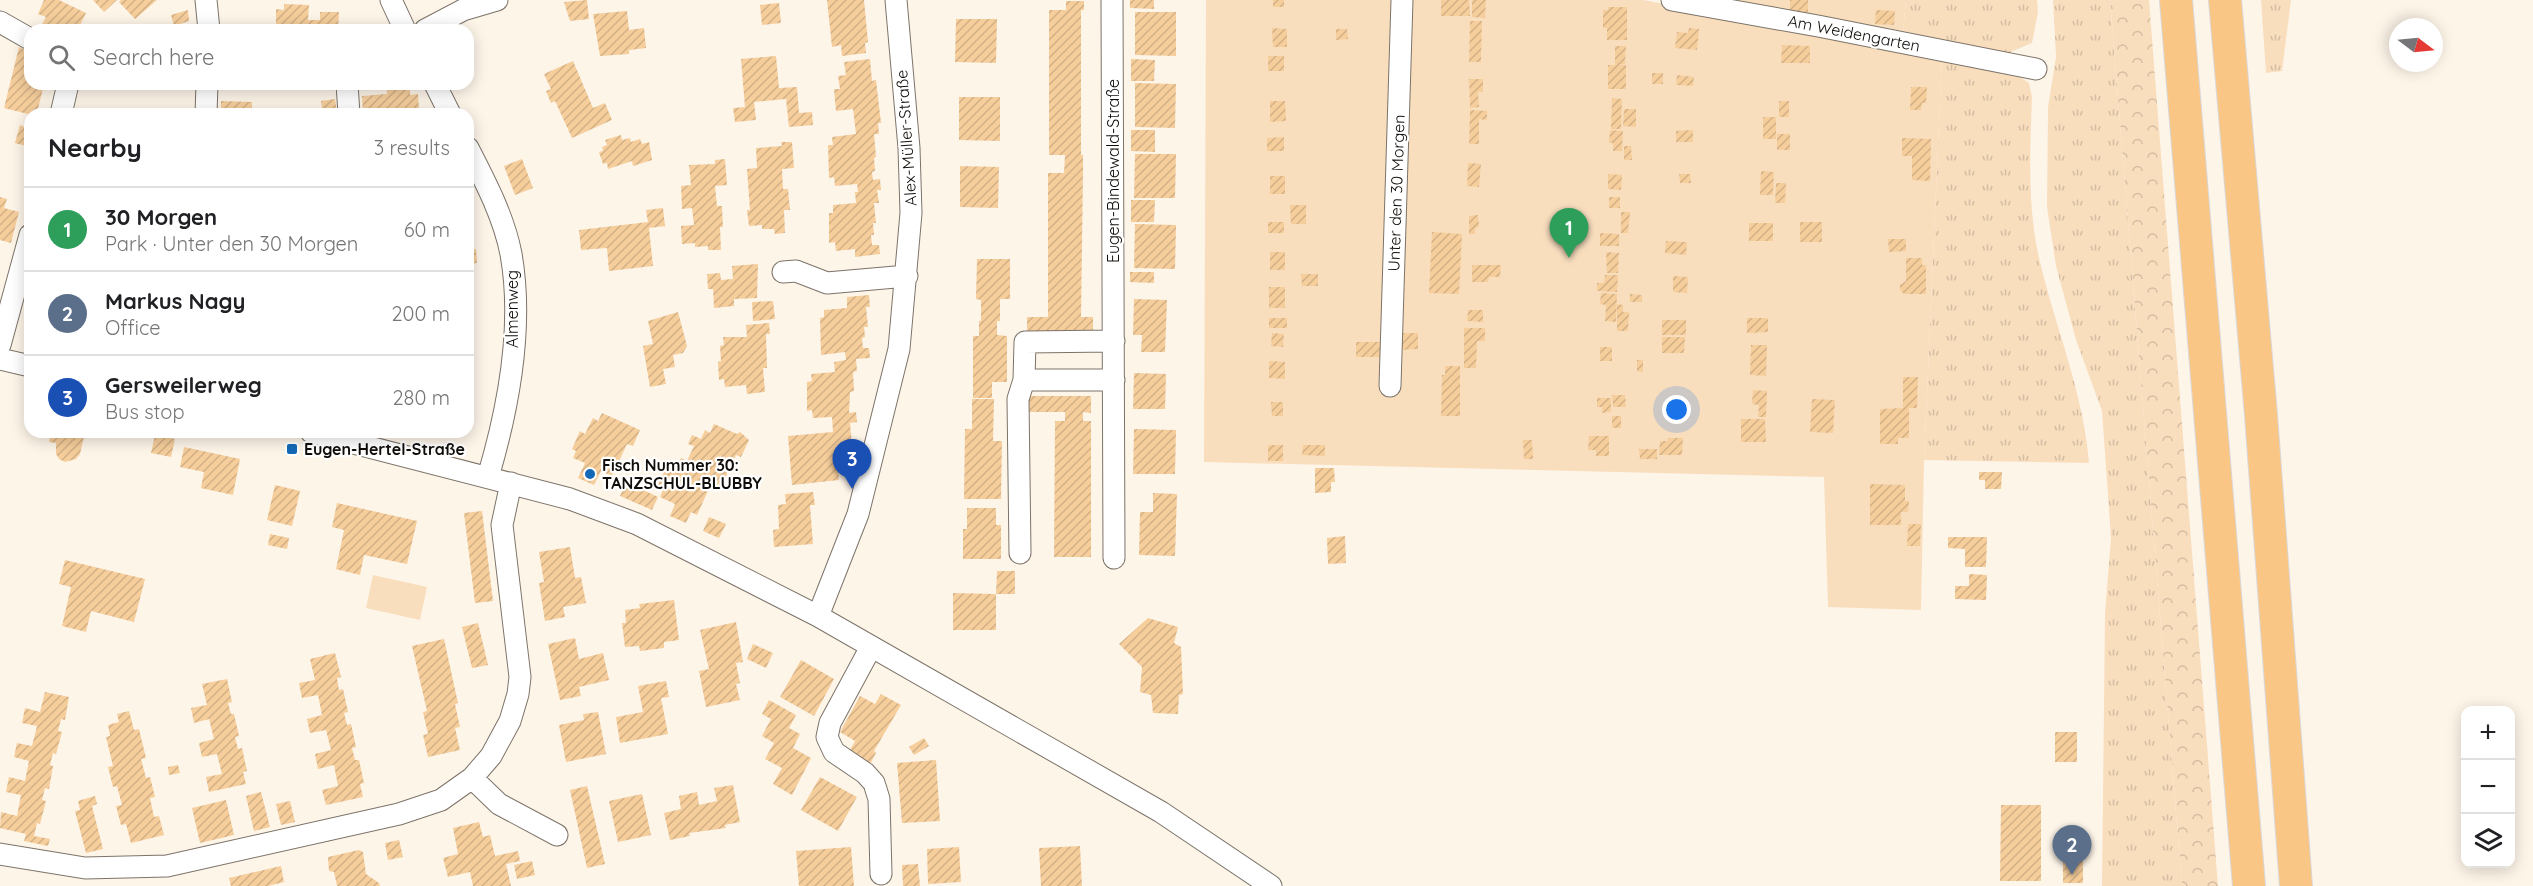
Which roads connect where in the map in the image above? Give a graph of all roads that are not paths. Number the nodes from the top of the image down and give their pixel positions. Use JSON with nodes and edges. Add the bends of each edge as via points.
{"nodes":[{"id":1,"x":206,"y":0,"type":"edge"},
{"id":2,"x":391,"y":0,"type":"edge"},
{"id":3,"x":497,"y":0,"type":"edge"},
{"id":4,"x":896,"y":0,"type":"edge"},
{"id":5,"x":1112,"y":0,"type":"edge"},
{"id":6,"x":1402,"y":0,"type":"edge"},
{"id":7,"x":1672,"y":0,"type":"edge"},
{"id":8,"x":2176,"y":0,"type":"edge"},
{"id":9,"x":2225,"y":0,"type":"edge"},
{"id":10,"x":0,"y":22,"type":"edge"},
{"id":11,"x":208,"y":24,"type":"edge"},
{"id":12,"x":402,"y":24,"type":"edge"},
{"id":13,"x":436,"y":24,"type":"edge"},
{"id":14,"x":24,"y":36,"type":"edge"},
{"id":15,"x":2036,"y":69,"type":"dead end"},
{"id":16,"x":67,"y":90,"type":"edge"},
{"id":17,"x":207,"y":90,"type":"edge"},
{"id":18,"x":347,"y":90,"type":"edge"},
{"id":19,"x":438,"y":90,"type":"edge"},
{"id":20,"x":62,"y":108,"type":"edge"},
{"id":21,"x":206,"y":108,"type":"edge"},
{"id":22,"x":349,"y":108,"type":"edge"},
{"id":23,"x":447,"y":108,"type":"edge"},
{"id":24,"x":474,"y":159,"type":"edge"},
{"id":25,"x":24,"y":257,"type":"edge"},
{"id":26,"x":783,"y":272,"type":"dead end"},
{"id":27,"x":907,"y":276,"type":"junction"},
{"id":28,"x":1114,"y":341,"type":"junction"},
{"id":29,"x":0,"y":345,"type":"edge"},
{"id":30,"x":0,"y":359,"type":"edge"},
{"id":31,"x":24,"y":365,"type":"edge"},
{"id":32,"x":1024,"y":380,"type":"junction"},
{"id":33,"x":1114,"y":380,"type":"junction"},
{"id":34,"x":1390,"y":386,"type":"dead end"},
{"id":35,"x":367,"y":438,"type":"edge"},
{"id":36,"x":488,"y":477,"type":"junction"},
{"id":37,"x":511,"y":483,"type":"junction"},
{"id":38,"x":1020,"y":553,"type":"dead end"},
{"id":39,"x":1114,"y":558,"type":"dead end"},
{"id":40,"x":818,"y":616,"type":"junction"},
{"id":41,"x":871,"y":647,"type":"junction"},
{"id":42,"x":472,"y":778,"type":"junction"},
{"id":43,"x":557,"y":835,"type":"dead end"},
{"id":44,"x":0,"y":854,"type":"edge"},
{"id":45,"x":880,"y":874,"type":"dead end"},
{"id":46,"x":1271,"y":886,"type":"edge"},
{"id":47,"x":2249,"y":886,"type":"edge"},
{"id":48,"x":2296,"y":886,"type":"edge"}],
"edges":[{"from":1,"to":11,"type":"street"},
{"from":2,"to":12,"type":"street"},
{"from":3,"to":13,"type":"street","via":[[463,10]]},
{"from":4,"to":27,"type":"street","name":"Alex-Müller-Straße","via":[[909,148],[911,213]]},
{"from":5,"to":28,"type":"street","name":"Eugen-Bindewald-Straße"},
{"from":6,"to":34,"type":"street","name":"Unter den 30 Morgen"},
{"from":7,"to":15,"type":"street","name":"Am Weidengarten"},
{"from":8,"to":47,"type":"highway"},
{"from":9,"to":48,"type":"highway"},
{"from":10,"to":14,"type":"street"},
{"from":16,"to":20,"type":"street"},
{"from":17,"to":21,"type":"street"},
{"from":18,"to":22,"type":"street"},
{"from":19,"to":23,"type":"street"},
{"from":24,"to":36,"type":"street","name":"Almenweg","via":[[489,188],[511,253],[515,294],[511,372]]},
{"from":25,"to":29,"type":"street"},
{"from":26,"to":27,"type":"street","via":[[796,271],[827,283]]},
{"from":27,"to":40,"type":"street","name":"Alex-Müller-Straße","via":[[899,349],[880,430],[858,514]]},
{"from":28,"to":32,"type":"street","via":[[1025,342]]},
{"from":28,"to":33,"type":"street","name":"Eugen-Bindewald-Straße"},
{"from":30,"to":31,"type":"street"},
{"from":32,"to":33,"type":"street"},
{"from":32,"to":38,"type":"street","via":[[1017,399]]},
{"from":33,"to":39,"type":"street","name":"Eugen-Bindewald-Straße"},
{"from":35,"to":36,"type":"street"},
{"from":36,"to":37,"type":"street"},
{"from":37,"to":40,"type":"street","via":[[570,499],[637,525]]},
{"from":37,"to":42,"type":"street","via":[[502,525],[520,677],[518,694],[500,742]]},
{"from":40,"to":41,"type":"street"},
{"from":41,"to":45,"type":"street","via":[[830,723],[827,737],[834,752],[874,783],[879,799]]},
{"from":41,"to":46,"type":"street","via":[[1190,831]]},
{"from":42,"to":43,"type":"street","via":[[499,804]]},
{"from":42,"to":44,"type":"street","via":[[441,800],[399,814],[167,866],[85,868]]}]}
